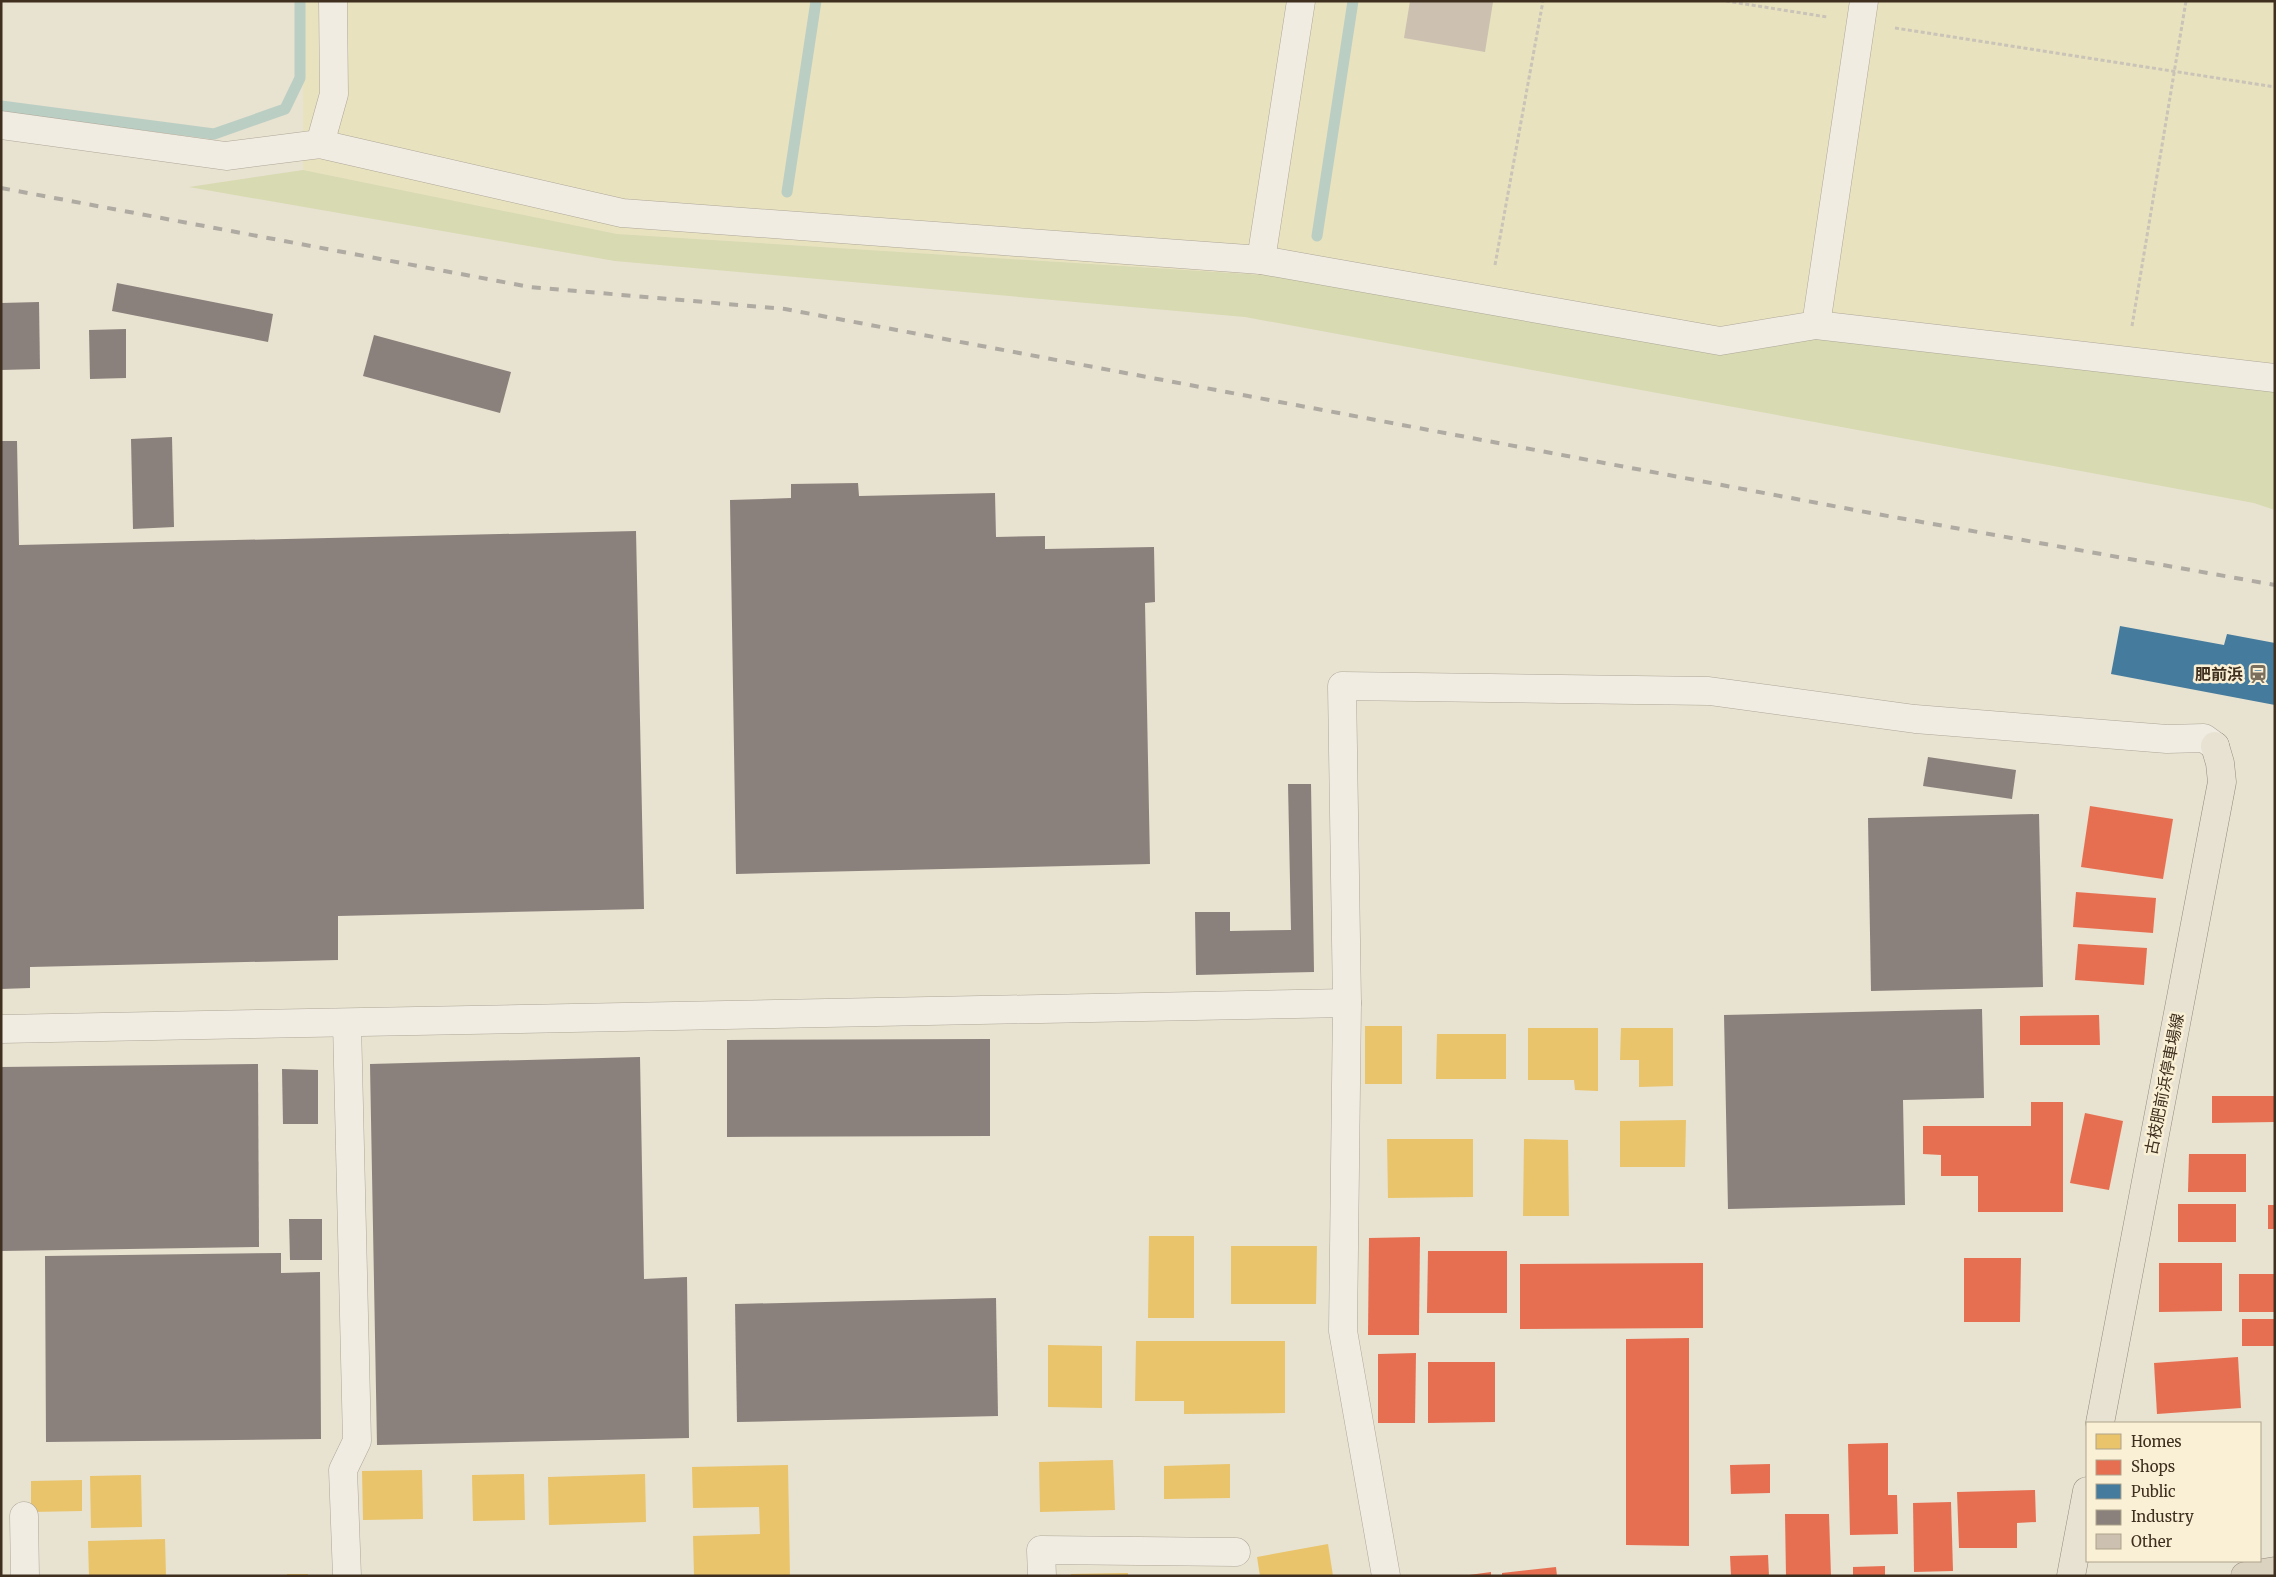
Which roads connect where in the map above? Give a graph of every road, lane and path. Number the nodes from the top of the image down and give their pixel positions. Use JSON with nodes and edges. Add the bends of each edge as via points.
{"nodes":[{"id":1,"x":333,"y":1,"type":"edge"},
{"id":2,"x":1301,"y":1,"type":"edge"},
{"id":3,"x":1544,"y":1,"type":"edge"},
{"id":4,"x":1726,"y":1,"type":"edge"},
{"id":5,"x":2186,"y":1,"type":"edge"},
{"id":6,"x":1863,"y":12,"type":"edge"},
{"id":7,"x":2175,"y":71,"type":"junction"},
{"id":8,"x":2275,"y":87,"type":"edge"},
{"id":9,"x":1,"y":125,"type":"edge"},
{"id":10,"x":320,"y":144,"type":"junction"},
{"id":11,"x":1261,"y":260,"type":"junction"},
{"id":12,"x":1489,"y":300,"type":"junction"},
{"id":13,"x":1816,"y":325,"type":"junction"},
{"id":14,"x":2126,"y":361,"type":"junction"},
{"id":15,"x":2275,"y":378,"type":"edge"},
{"id":16,"x":2215,"y":746,"type":"joint"},
{"id":17,"x":1347,"y":1003,"type":"junction"},
{"id":18,"x":347,"y":1022,"type":"junction"},
{"id":19,"x":1,"y":1029,"type":"edge"},
{"id":20,"x":2100,"y":1422,"type":"edge"},
{"id":21,"x":2086,"y":1495,"type":"edge"},
{"id":22,"x":24,"y":1516,"type":"dead end"},
{"id":23,"x":1236,"y":1552,"type":"dead end"},
{"id":24,"x":2275,"y":1571,"type":"edge"},
{"id":25,"x":26,"y":1576,"type":"edge"},
{"id":26,"x":347,"y":1576,"type":"edge"},
{"id":27,"x":1042,"y":1576,"type":"edge"},
{"id":28,"x":1386,"y":1576,"type":"edge"},
{"id":29,"x":2071,"y":1576,"type":"edge"},
{"id":30,"x":2245,"y":1576,"type":"edge"}],
"edges":[{"from":1,"to":10,"type":"street","via":[[334,94]]},
{"from":2,"to":11,"type":"street"},
{"from":3,"to":12,"type":"path"},
{"from":4,"to":6,"type":"path"},
{"from":5,"to":7,"type":"path"},
{"from":6,"to":7,"type":"path"},
{"from":6,"to":13,"type":"street"},
{"from":7,"to":8,"type":"path"},
{"from":7,"to":14,"type":"path"},
{"from":9,"to":10,"type":"street","via":[[226,156]]},
{"from":10,"to":11,"type":"street","via":[[622,214]]},
{"from":11,"to":12,"type":"street"},
{"from":12,"to":13,"type":"street","via":[[1720,341]]},
{"from":13,"to":14,"type":"street"},
{"from":14,"to":15,"type":"street"},
{"from":16,"to":17,"type":"street","via":[[2204,738],[2167,739],[1915,718],[1709,691],[1342,686]]},
{"from":16,"to":20,"type":"main road","name":"古枝肥前浜停車場線","via":[[2222,782]]},
{"from":17,"to":18,"type":"street"},
{"from":17,"to":28,"type":"street","via":[[1343,1331]]},
{"from":18,"to":19,"type":"street"},
{"from":18,"to":26,"type":"street","via":[[357,1441],[343,1470]]},
{"from":21,"to":29,"type":"main road"},
{"from":22,"to":25,"type":"street"},
{"from":23,"to":27,"type":"street","via":[[1041,1550]]},
{"from":24,"to":30,"type":"highway"}]}
